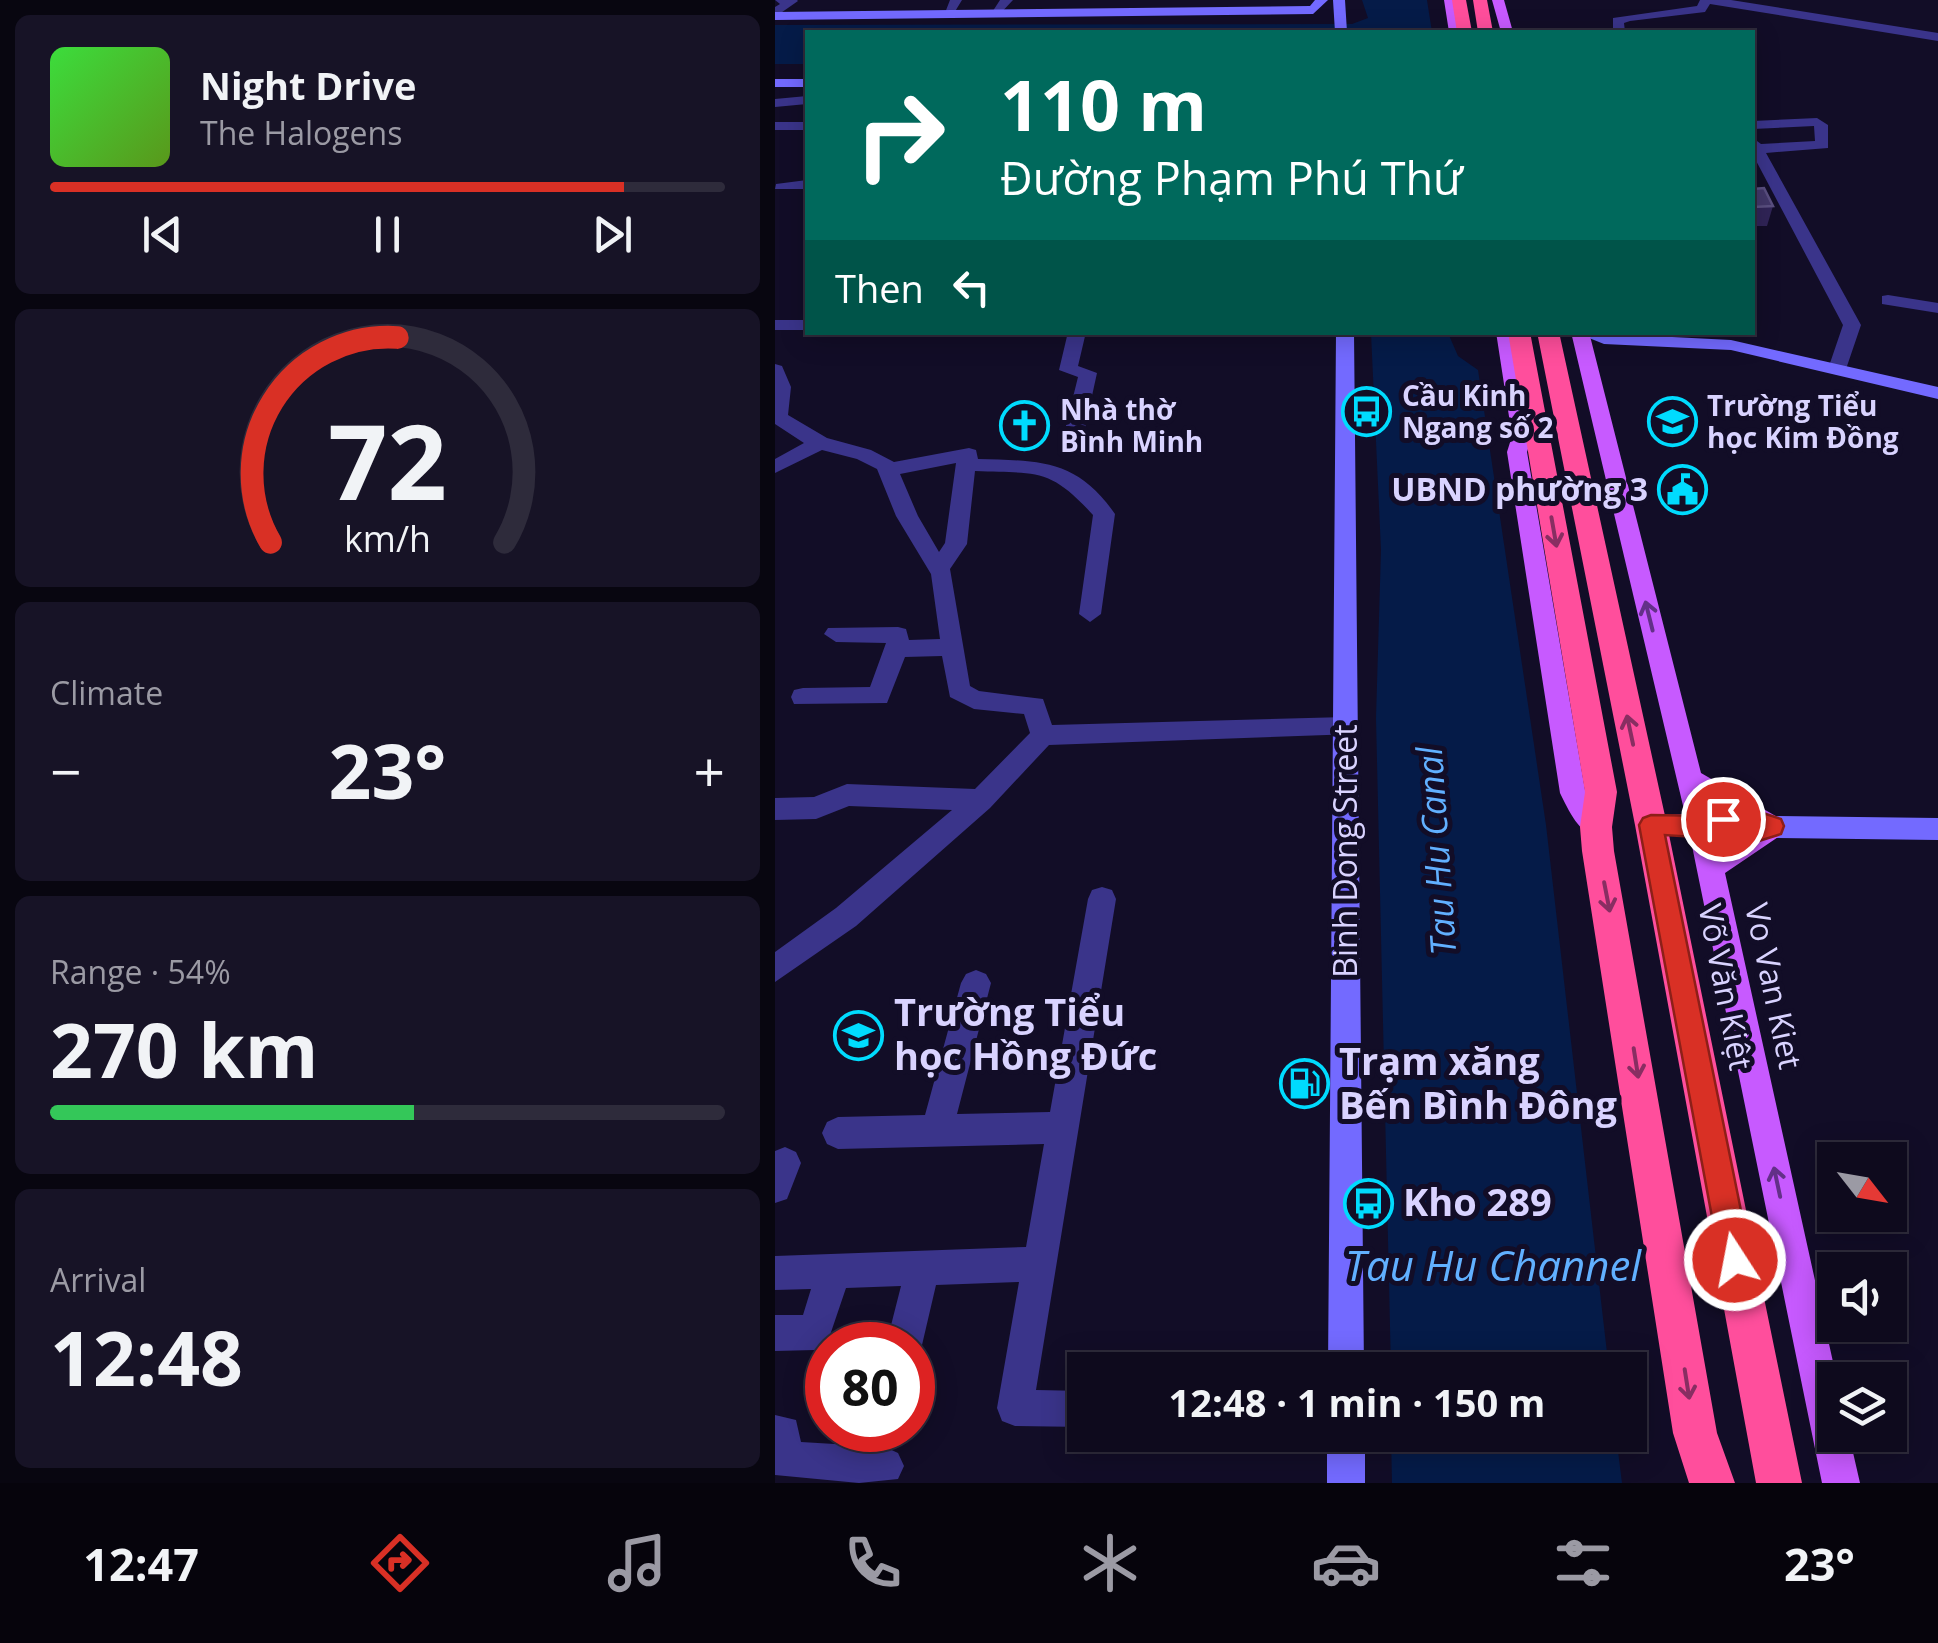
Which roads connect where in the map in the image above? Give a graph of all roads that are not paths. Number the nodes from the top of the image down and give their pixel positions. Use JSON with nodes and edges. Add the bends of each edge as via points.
{"nodes":[{"id":1,"x":777,"y":0,"type":"edge"},
{"id":2,"x":956,"y":0,"type":"edge"},
{"id":3,"x":1007,"y":0,"type":"edge"},
{"id":4,"x":1339,"y":0,"type":"edge"},
{"id":5,"x":1442,"y":0,"type":"edge"},
{"id":6,"x":1450,"y":0,"type":"edge"},
{"id":7,"x":1459,"y":0,"type":"edge"},
{"id":8,"x":1480,"y":0,"type":"edge"},
{"id":9,"x":1498,"y":0,"type":"edge"},
{"id":10,"x":1707,"y":0,"type":"edge"},
{"id":11,"x":1320,"y":3,"type":"edge"},
{"id":12,"x":947,"y":14,"type":"junction"},
{"id":13,"x":993,"y":14,"type":"junction"},
{"id":14,"x":775,"y":15,"type":"edge"},
{"id":15,"x":1618,"y":27,"type":"edge"},
{"id":16,"x":1341,"y":30,"type":"edge"},
{"id":17,"x":1447,"y":30,"type":"edge"},
{"id":18,"x":1455,"y":30,"type":"edge"},
{"id":19,"x":1465,"y":30,"type":"edge"},
{"id":20,"x":1486,"y":30,"type":"edge"},
{"id":21,"x":1506,"y":30,"type":"edge"},
{"id":22,"x":1938,"y":36,"type":"edge"},
{"id":23,"x":775,"y":83,"type":"edge"},
{"id":24,"x":805,"y":83,"type":"edge"},
{"id":25,"x":805,"y":100,"type":"edge"},
{"id":26,"x":775,"y":102,"type":"edge"},
{"id":27,"x":1755,"y":124,"type":"edge"},
{"id":28,"x":775,"y":126,"type":"edge"},
{"id":29,"x":805,"y":126,"type":"edge"},
{"id":30,"x":1755,"y":147,"type":"edge"},
{"id":31,"x":1755,"y":149,"type":"edge"},
{"id":32,"x":805,"y":185,"type":"edge"},
{"id":33,"x":781,"y":187,"type":"dead end"},
{"id":34,"x":1888,"y":300,"type":"dead end"},
{"id":35,"x":1938,"y":308,"type":"edge"},
{"id":36,"x":775,"y":325,"type":"edge"},
{"id":37,"x":805,"y":325,"type":"edge"},
{"id":38,"x":1076,"y":335,"type":"edge"},
{"id":39,"x":1345,"y":335,"type":"edge"},
{"id":40,"x":1489,"y":335,"type":"edge"},
{"id":41,"x":1505,"y":335,"type":"edge"},
{"id":42,"x":1520,"y":335,"type":"edge"},
{"id":43,"x":1549,"y":335,"type":"edge"},
{"id":44,"x":1588,"y":339,"type":"edge"},
{"id":45,"x":1837,"y":369,"type":"junction"},
{"id":46,"x":775,"y":370,"type":"edge"},
{"id":47,"x":1938,"y":393,"type":"edge"},
{"id":48,"x":821,"y":443,"type":"junction"},
{"id":49,"x":1071,"y":446,"type":"dead end"},
{"id":50,"x":1517,"y":452,"type":"junction"},
{"id":51,"x":967,"y":464,"type":"junction"},
{"id":52,"x":775,"y":467,"type":"edge"},
{"id":53,"x":888,"y":470,"type":"junction"},
{"id":54,"x":940,"y":568,"type":"junction"},
{"id":55,"x":1090,"y":614,"type":"dead end"},
{"id":56,"x":836,"y":634,"type":"dead end"},
{"id":57,"x":953,"y":647,"type":"junction"},
{"id":58,"x":897,"y":649,"type":"junction"},
{"id":59,"x":803,"y":697,"type":"dead end"},
{"id":60,"x":1346,"y":727,"type":"junction"},
{"id":61,"x":1043,"y":735,"type":"junction"},
{"id":62,"x":1688,"y":778,"type":"junction"},
{"id":63,"x":981,"y":800,"type":"junction"},
{"id":64,"x":775,"y":809,"type":"edge"},
{"id":65,"x":1651,"y":825,"type":"junction"},
{"id":66,"x":1706,"y":825,"type":"junction"},
{"id":67,"x":1772,"y":826,"type":"junction"},
{"id":68,"x":1597,"y":828,"type":"junction"},
{"id":69,"x":1938,"y":829,"type":"edge"},
{"id":70,"x":1709,"y":869,"type":"junction"},
{"id":71,"x":1102,"y":900,"type":"dead end"},
{"id":72,"x":775,"y":969,"type":"edge"},
{"id":73,"x":976,"y":984,"type":"dead end"},
{"id":74,"x":1063,"y":1128,"type":"junction"},
{"id":75,"x":937,"y":1131,"type":"junction"},
{"id":76,"x":837,"y":1133,"type":"dead end"},
{"id":77,"x":1039,"y":1264,"type":"junction"},
{"id":78,"x":923,"y":1268,"type":"junction"},
{"id":79,"x":834,"y":1271,"type":"junction"},
{"id":80,"x":775,"y":1273,"type":"edge"},
{"id":81,"x":910,"y":1322,"type":"edge"},
{"id":82,"x":775,"y":1333,"type":"edge"},
{"id":83,"x":1346,"y":1352,"type":"edge"},
{"id":84,"x":1067,"y":1409,"type":"edge"},
{"id":85,"x":775,"y":1433,"type":"edge"},
{"id":86,"x":1695,"y":1433,"type":"junction"},
{"id":87,"x":1346,"y":1452,"type":"edge"},
{"id":88,"x":885,"y":1466,"type":"dead end"},
{"id":89,"x":1346,"y":1483,"type":"edge"},
{"id":90,"x":1692,"y":1483,"type":"edge"},
{"id":91,"x":1712,"y":1483,"type":"edge"},
{"id":92,"x":1779,"y":1483,"type":"edge"},
{"id":93,"x":1841,"y":1483,"type":"edge"}],
"edges":[{"from":1,"to":14,"type":"street","via":[[792,1]]},
{"from":2,"to":12,"type":"street"},
{"from":3,"to":13,"type":"street"},
{"from":4,"to":16,"type":"street"},
{"from":5,"to":17,"type":"main road"},
{"from":6,"to":18,"type":"main road"},
{"from":7,"to":19,"type":"highway"},
{"from":8,"to":20,"type":"highway"},
{"from":9,"to":21,"type":"main road"},
{"from":10,"to":15,"type":"street","via":[[1701,8],[1643,12]]},
{"from":10,"to":22,"type":"street"},
{"from":11,"to":13,"type":"street","via":[[1211,12]]},
{"from":12,"to":13,"type":"street"},
{"from":12,"to":14,"type":"street"},
{"from":23,"to":24,"type":"street"},
{"from":25,"to":26,"type":"street"},
{"from":27,"to":30,"type":"street","via":[[1817,122],[1823,145]]},
{"from":28,"to":29,"type":"street"},
{"from":31,"to":45,"type":"street","via":[[1852,324]]},
{"from":32,"to":33,"type":"street"},
{"from":34,"to":35,"type":"street"},
{"from":36,"to":37,"type":"street"},
{"from":38,"to":49,"type":"street","via":[[1068,370],[1089,373]]},
{"from":39,"to":60,"type":"street","name":"Binh Dong Street"},
{"from":40,"to":50,"type":"main road","via":[[1504,436]]},
{"from":41,"to":50,"type":"main road","via":[[1521,436]]},
{"from":42,"to":68,"type":"highway","one_way":true,"via":[[1601,792]]},
{"from":65,"to":43,"type":"highway","name":"Võ Văn Kiệt","one_way":true},
{"from":44,"to":45,"type":"street","via":[[1731,345]]},
{"from":62,"to":44,"type":"main road","name":"Vo Van Kiet","one_way":true},
{"from":45,"to":47,"type":"street"},
{"from":46,"to":48,"type":"street","via":[[783,398],[778,417]]},
{"from":48,"to":52,"type":"street"},
{"from":48,"to":53,"type":"street","via":[[865,454]]},
{"from":50,"to":68,"type":"main road","via":[[1573,792]]},
{"from":51,"to":53,"type":"street","via":[[969,454]]},
{"from":51,"to":54,"type":"street","via":[[956,544]]},
{"from":51,"to":55,"type":"street","via":[[1037,465],[1085,492],[1104,514]]},
{"from":53,"to":54,"type":"street"},
{"from":54,"to":57,"type":"street"},
{"from":56,"to":58,"type":"street","via":[[898,635]]},
{"from":57,"to":58,"type":"street"},
{"from":57,"to":61,"type":"street","via":[[959,691],[974,700],[1035,706]]},
{"from":58,"to":59,"type":"street","via":[[878,696]]},
{"from":60,"to":61,"type":"street"},
{"from":60,"to":83,"type":"street","name":"Binh Dong Street"},
{"from":61,"to":63,"type":"street"},
{"from":62,"to":66,"type":"main road","name":"Vo Van Kiet"},
{"from":62,"to":67,"type":"main road"},
{"from":63,"to":64,"type":"street","via":[[847,795],[816,808]]},
{"from":63,"to":72,"type":"street"},
{"from":65,"to":66,"type":"main road"},
{"from":65,"to":68,"type":"highway"},
{"from":65,"to":92,"type":"highway","name":"Võ Văn Kiệt"},
{"from":66,"to":67,"type":"street","via":[[1759,831]]},
{"from":66,"to":70,"type":"main road","name":"Vo Van Kiet"},
{"from":67,"to":69,"type":"street"},
{"from":67,"to":70,"type":"main road"},
{"from":68,"to":86,"type":"highway","one_way":true},
{"from":93,"to":70,"type":"main road","name":"Vo Van Kiet","one_way":true},
{"from":71,"to":74,"type":"street"},
{"from":73,"to":75,"type":"street"},
{"from":74,"to":75,"type":"street"},
{"from":74,"to":77,"type":"street"},
{"from":75,"to":76,"type":"street"},
{"from":77,"to":78,"type":"street"},
{"from":77,"to":84,"type":"street","via":[[1015,1408]]},
{"from":78,"to":79,"type":"street"},
{"from":78,"to":81,"type":"street"},
{"from":79,"to":80,"type":"street"},
{"from":79,"to":82,"type":"street","via":[[815,1332]]},
{"from":85,"to":88,"type":"street","via":[[783,1433],[782,1459]]},
{"from":86,"to":90,"type":"main road"},
{"from":86,"to":91,"type":"highway"},
{"from":87,"to":89,"type":"street"}]}
